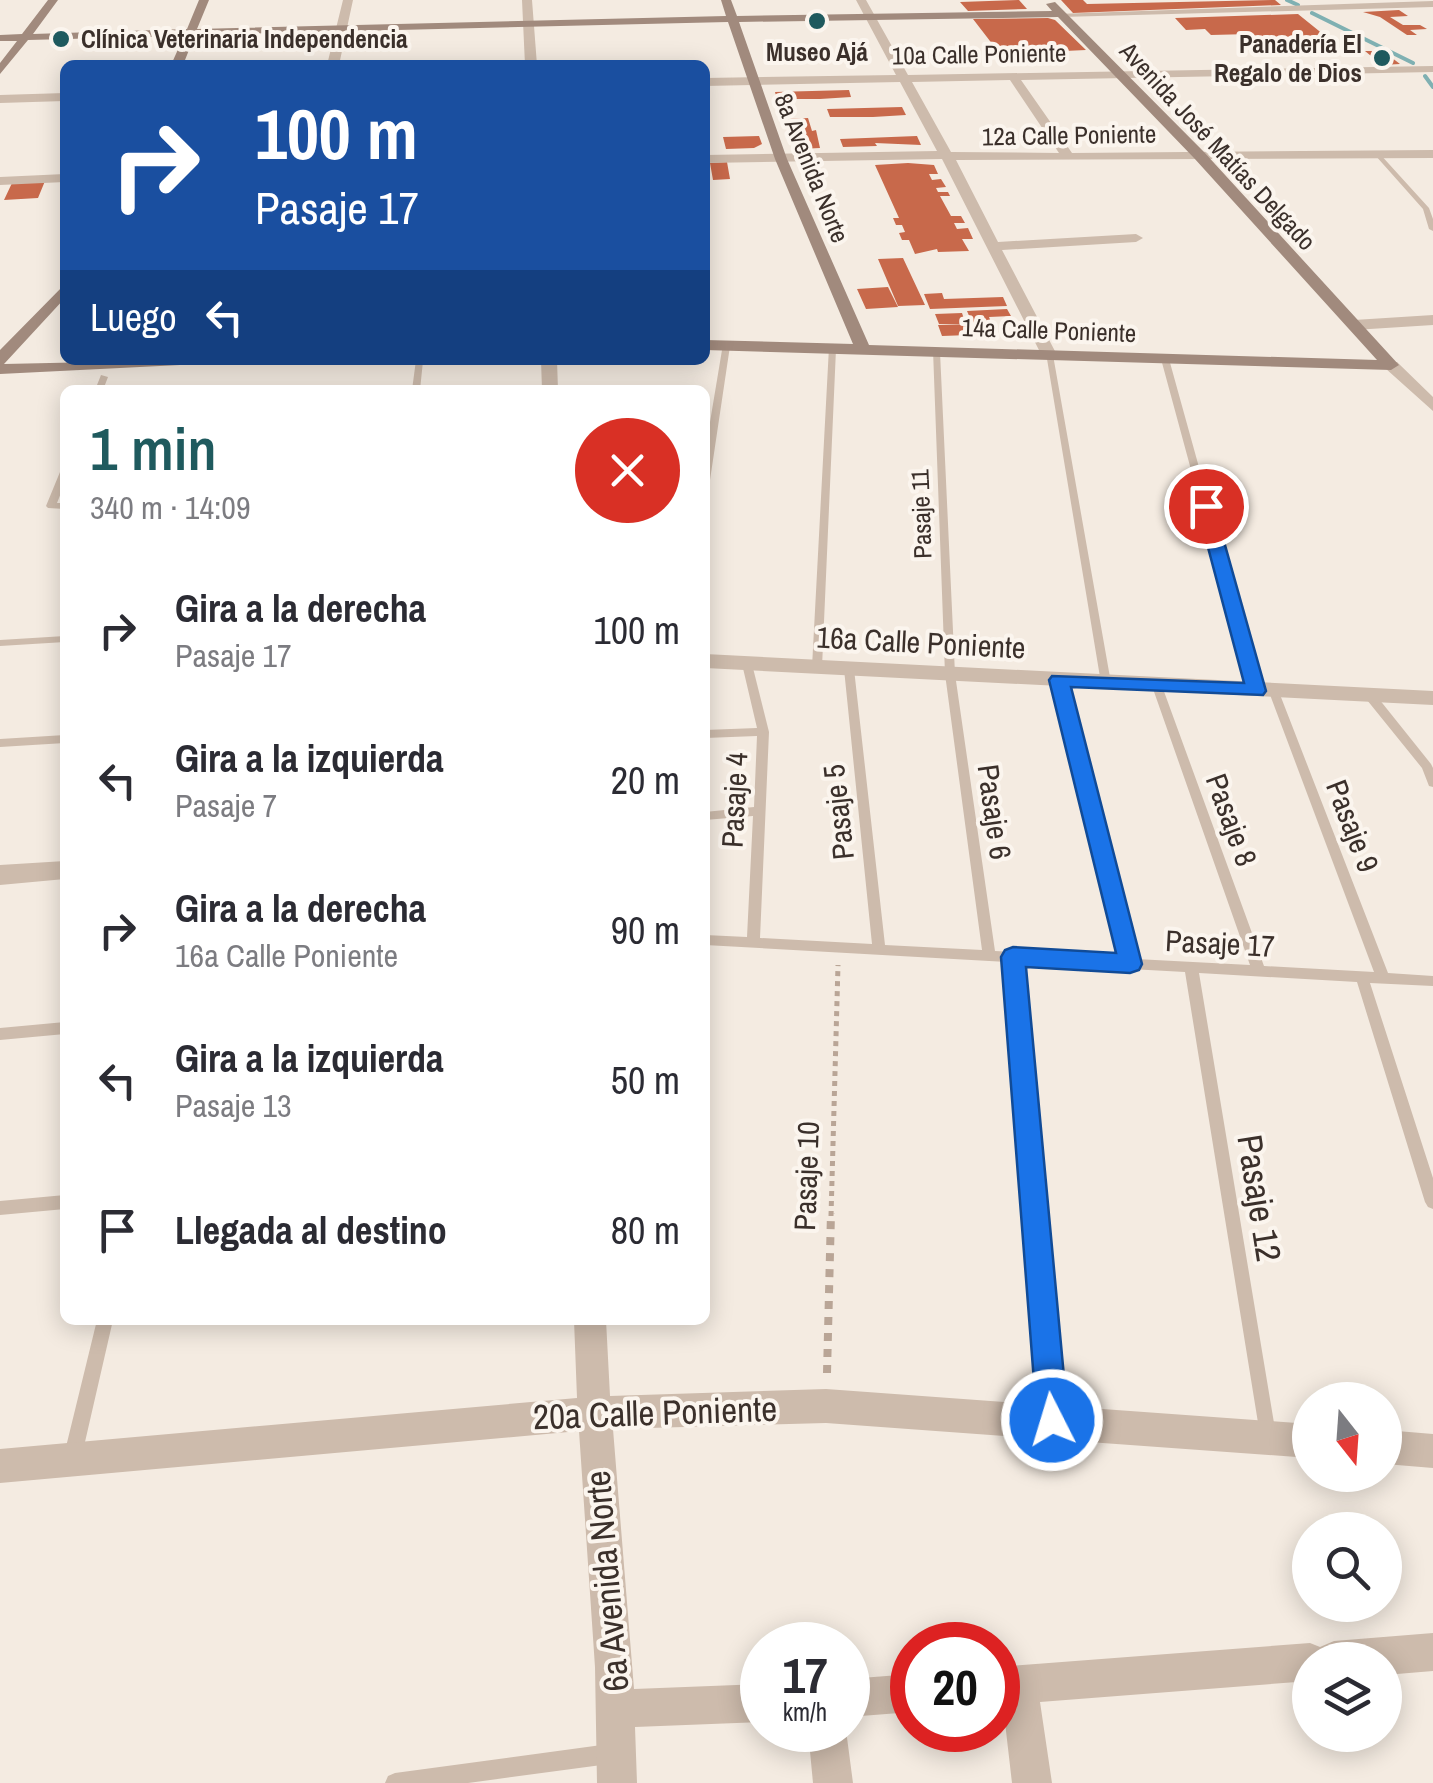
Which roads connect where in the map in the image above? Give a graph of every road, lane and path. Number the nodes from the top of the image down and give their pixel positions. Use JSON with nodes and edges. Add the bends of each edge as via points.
{"nodes":[{"id":1,"x":53,"y":0,"type":"edge"},
{"id":2,"x":204,"y":0,"type":"edge"},
{"id":3,"x":348,"y":0,"type":"edge"},
{"id":4,"x":527,"y":0,"type":"edge"},
{"id":5,"x":726,"y":0,"type":"edge"},
{"id":6,"x":861,"y":0,"type":"edge"},
{"id":7,"x":1048,"y":0,"type":"edge"},
{"id":8,"x":1433,"y":4,"type":"edge"},
{"id":9,"x":1061,"y":14,"type":"junction"},
{"id":10,"x":733,"y":18,"type":"junction"},
{"id":11,"x":870,"y":18,"type":"junction"},
{"id":12,"x":529,"y":22,"type":"junction"},
{"id":13,"x":341,"y":28,"type":"junction"},
{"id":14,"x":192,"y":33,"type":"junction"},
{"id":15,"x":27,"y":37,"type":"junction"},
{"id":16,"x":0,"y":38,"type":"edge"},
{"id":17,"x":179,"y":60,"type":"edge"},
{"id":18,"x":334,"y":60,"type":"edge"},
{"id":19,"x":531,"y":60,"type":"edge"},
{"id":20,"x":1433,"y":69,"type":"edge"},
{"id":21,"x":0,"y":71,"type":"edge"},
{"id":22,"x":1121,"y":74,"type":"junction"},
{"id":23,"x":1013,"y":76,"type":"junction"},
{"id":24,"x":903,"y":78,"type":"junction"},
{"id":25,"x":752,"y":81,"type":"junction"},
{"id":26,"x":710,"y":82,"type":"edge"},
{"id":27,"x":60,"y":97,"type":"edge"},
{"id":28,"x":0,"y":99,"type":"edge"},
{"id":29,"x":1377,"y":154,"type":"junction"},
{"id":30,"x":1433,"y":154,"type":"edge"},
{"id":31,"x":944,"y":156,"type":"junction"},
{"id":32,"x":1199,"y":156,"type":"junction"},
{"id":33,"x":781,"y":158,"type":"junction"},
{"id":34,"x":1069,"y":158,"type":"junction"},
{"id":35,"x":710,"y":159,"type":"edge"},
{"id":36,"x":60,"y":178,"type":"edge"},
{"id":37,"x":0,"y":181,"type":"edge"},
{"id":38,"x":1433,"y":229,"type":"edge"},
{"id":39,"x":1136,"y":238,"type":"dead end"},
{"id":40,"x":995,"y":246,"type":"junction"},
{"id":41,"x":60,"y":294,"type":"edge"},
{"id":42,"x":1433,"y":320,"type":"edge"},
{"id":43,"x":1354,"y":325,"type":"junction"},
{"id":44,"x":710,"y":345,"type":"edge"},
{"id":45,"x":726,"y":346,"type":"junction"},
{"id":46,"x":832,"y":350,"type":"junction"},
{"id":47,"x":863,"y":350,"type":"junction"},
{"id":48,"x":936,"y":352,"type":"junction"},
{"id":49,"x":1049,"y":355,"type":"junction"},
{"id":50,"x":1165,"y":359,"type":"junction"},
{"id":51,"x":0,"y":360,"type":"edge"},
{"id":52,"x":80,"y":365,"type":"edge"},
{"id":53,"x":1391,"y":365,"type":"junction"},
{"id":54,"x":0,"y":369,"type":"edge"},
{"id":55,"x":104,"y":378,"type":"dead end"},
{"id":56,"x":101,"y":385,"type":"edge"},
{"id":57,"x":1433,"y":406,"type":"edge"},
{"id":58,"x":710,"y":448,"type":"edge"},
{"id":59,"x":60,"y":483,"type":"edge"},
{"id":60,"x":60,"y":506,"type":"edge"},
{"id":61,"x":60,"y":639,"type":"edge"},
{"id":62,"x":0,"y":643,"type":"edge"},
{"id":63,"x":710,"y":661,"type":"edge"},
{"id":64,"x":746,"y":664,"type":"junction"},
{"id":65,"x":817,"y":668,"type":"junction"},
{"id":66,"x":850,"y":669,"type":"junction"},
{"id":67,"x":950,"y":674,"type":"junction"},
{"id":68,"x":1059,"y":680,"type":"junction"},
{"id":69,"x":1106,"y":683,"type":"junction"},
{"id":70,"x":1156,"y":686,"type":"junction"},
{"id":71,"x":1265,"y":691,"type":"junction"},
{"id":72,"x":1371,"y":696,"type":"junction"},
{"id":73,"x":1433,"y":698,"type":"edge"},
{"id":74,"x":763,"y":732,"type":"junction"},
{"id":75,"x":710,"y":734,"type":"edge"},
{"id":76,"x":60,"y":739,"type":"edge"},
{"id":77,"x":0,"y":743,"type":"edge"},
{"id":78,"x":1430,"y":767,"type":"edge"},
{"id":79,"x":1433,"y":783,"type":"edge"},
{"id":80,"x":760,"y":812,"type":"junction"},
{"id":81,"x":710,"y":816,"type":"edge"},
{"id":82,"x":60,"y":870,"type":"edge"},
{"id":83,"x":0,"y":876,"type":"edge"},
{"id":84,"x":710,"y":940,"type":"edge"},
{"id":85,"x":753,"y":942,"type":"junction"},
{"id":86,"x":838,"y":947,"type":"junction"},
{"id":87,"x":879,"y":949,"type":"junction"},
{"id":88,"x":988,"y":956,"type":"junction"},
{"id":89,"x":1013,"y":957,"type":"junction"},
{"id":90,"x":1130,"y":964,"type":"junction"},
{"id":91,"x":1192,"y":967,"type":"junction"},
{"id":92,"x":1259,"y":971,"type":"junction"},
{"id":93,"x":1362,"y":977,"type":"junction"},
{"id":94,"x":1383,"y":978,"type":"junction"},
{"id":95,"x":1433,"y":981,"type":"edge"},
{"id":96,"x":60,"y":1028,"type":"edge"},
{"id":97,"x":0,"y":1034,"type":"edge"},
{"id":98,"x":60,"y":1202,"type":"edge"},
{"id":99,"x":1433,"y":1202,"type":"edge"},
{"id":100,"x":0,"y":1208,"type":"edge"},
{"id":101,"x":104,"y":1325,"type":"edge"},
{"id":102,"x":590,"y":1325,"type":"edge"},
{"id":103,"x":826,"y":1406,"type":"junction"},
{"id":104,"x":593,"y":1412,"type":"junction"},
{"id":105,"x":1052,"y":1420,"type":"junction"},
{"id":106,"x":1268,"y":1438,"type":"junction"},
{"id":107,"x":1292,"y":1440,"type":"edge"},
{"id":108,"x":1402,"y":1448,"type":"edge"},
{"id":109,"x":1433,"y":1451,"type":"edge"},
{"id":110,"x":72,"y":1458,"type":"junction"},
{"id":111,"x":0,"y":1466,"type":"edge"},
{"id":112,"x":1433,"y":1652,"type":"edge"},
{"id":113,"x":1402,"y":1655,"type":"edge"},
{"id":114,"x":1292,"y":1663,"type":"edge"},
{"id":115,"x":1020,"y":1684,"type":"edge"},
{"id":116,"x":740,"y":1704,"type":"edge"},
{"id":117,"x":617,"y":1709,"type":"junction"},
{"id":118,"x":1020,"y":1734,"type":"edge"},
{"id":119,"x":829,"y":1752,"type":"edge"},
{"id":120,"x":617,"y":1768,"type":"edge"},
{"id":121,"x":396,"y":1783,"type":"edge"},
{"id":122,"x":833,"y":1783,"type":"edge"},
{"id":123,"x":1032,"y":1783,"type":"edge"}],
"edges":[{"from":1,"to":15,"type":"street"},
{"from":2,"to":14,"type":"street"},
{"from":3,"to":13,"type":"street"},
{"from":4,"to":12,"type":"street"},
{"from":5,"to":10,"type":"street","name":"8a Avenida Norte"},
{"from":6,"to":11,"type":"street"},
{"from":7,"to":9,"type":"street","name":"Avenida José Matías Delgado"},
{"from":8,"to":9,"type":"street"},
{"from":9,"to":11,"type":"street"},
{"from":9,"to":22,"type":"street","name":"Avenida José Matías Delgado"},
{"from":10,"to":11,"type":"street"},
{"from":10,"to":12,"type":"street"},
{"from":10,"to":25,"type":"street","name":"8a Avenida Norte"},
{"from":11,"to":24,"type":"street"},
{"from":12,"to":13,"type":"street"},
{"from":12,"to":19,"type":"street"},
{"from":13,"to":14,"type":"street"},
{"from":13,"to":18,"type":"street"},
{"from":14,"to":15,"type":"street"},
{"from":14,"to":17,"type":"street"},
{"from":15,"to":16,"type":"street"},
{"from":15,"to":21,"type":"street"},
{"from":20,"to":22,"type":"street","name":"10a Calle Poniente"},
{"from":22,"to":23,"type":"street","name":"10a Calle Poniente"},
{"from":22,"to":32,"type":"street","name":"Avenida José Matías Delgado"},
{"from":23,"to":24,"type":"street","name":"10a Calle Poniente"},
{"from":23,"to":34,"type":"street"},
{"from":24,"to":25,"type":"street","name":"10a Calle Poniente"},
{"from":24,"to":31,"type":"street"},
{"from":25,"to":26,"type":"street","name":"10a Calle Poniente"},
{"from":25,"to":33,"type":"street","name":"8a Avenida Norte"},
{"from":27,"to":28,"type":"street"},
{"from":29,"to":30,"type":"street","name":"12a Calle Poniente"},
{"from":29,"to":32,"type":"street","name":"12a Calle Poniente"},
{"from":29,"to":38,"type":"lane","via":[[1426,208]]},
{"from":31,"to":33,"type":"street","name":"12a Calle Poniente"},
{"from":31,"to":34,"type":"street","name":"12a Calle Poniente"},
{"from":31,"to":40,"type":"street"},
{"from":32,"to":34,"type":"street","name":"12a Calle Poniente"},
{"from":32,"to":43,"type":"street","name":"Avenida José Matías Delgado"},
{"from":33,"to":35,"type":"street","name":"12a Calle Poniente"},
{"from":33,"to":47,"type":"street","name":"8a Avenida Norte"},
{"from":36,"to":37,"type":"street"},
{"from":39,"to":40,"type":"street"},
{"from":40,"to":49,"type":"street"},
{"from":41,"to":51,"type":"street"},
{"from":42,"to":43,"type":"street"},
{"from":43,"to":53,"type":"street","name":"Avenida José Matías Delgado"},
{"from":44,"to":45,"type":"street","name":"14a Calle Poniente"},
{"from":45,"to":46,"type":"street","name":"14a Calle Poniente"},
{"from":45,"to":58,"type":"lane"},
{"from":46,"to":47,"type":"street","name":"14a Calle Poniente"},
{"from":46,"to":65,"type":"lane"},
{"from":47,"to":48,"type":"street","name":"14a Calle Poniente"},
{"from":48,"to":49,"type":"street","name":"14a Calle Poniente"},
{"from":48,"to":67,"type":"lane","name":"Pasaje 11"},
{"from":49,"to":50,"type":"street","name":"14a Calle Poniente"},
{"from":49,"to":69,"type":"lane"},
{"from":50,"to":53,"type":"street","name":"14a Calle Poniente"},
{"from":50,"to":71,"type":"lane","name":"Pasaje 9"},
{"from":52,"to":54,"type":"street"},
{"from":53,"to":57,"type":"street"},
{"from":55,"to":56,"type":"lane"},
{"from":59,"to":60,"type":"lane","via":[[50,506]]},
{"from":61,"to":62,"type":"lane"},
{"from":63,"to":64,"type":"street","name":"16a Calle Poniente"},
{"from":64,"to":65,"type":"street","name":"16a Calle Poniente"},
{"from":64,"to":74,"type":"lane","name":"Pasaje 4"},
{"from":65,"to":66,"type":"street","name":"16a Calle Poniente"},
{"from":66,"to":67,"type":"street","name":"16a Calle Poniente"},
{"from":66,"to":87,"type":"lane","name":"Pasaje 5"},
{"from":67,"to":68,"type":"street","name":"16a Calle Poniente"},
{"from":67,"to":88,"type":"lane","name":"Pasaje 6"},
{"from":68,"to":69,"type":"street","name":"16a Calle Poniente"},
{"from":68,"to":90,"type":"lane"},
{"from":69,"to":70,"type":"street","name":"16a Calle Poniente"},
{"from":70,"to":71,"type":"street","name":"16a Calle Poniente"},
{"from":70,"to":92,"type":"lane","name":"Pasaje 8"},
{"from":71,"to":72,"type":"street","name":"16a Calle Poniente"},
{"from":71,"to":94,"type":"lane","name":"Pasaje 9"},
{"from":72,"to":73,"type":"street","name":"16a Calle Poniente"},
{"from":72,"to":78,"type":"lane"},
{"from":74,"to":75,"type":"lane"},
{"from":74,"to":80,"type":"lane","name":"Pasaje 4"},
{"from":76,"to":77,"type":"lane"},
{"from":78,"to":79,"type":"lane"},
{"from":80,"to":81,"type":"lane"},
{"from":80,"to":85,"type":"lane","name":"Pasaje 4"},
{"from":82,"to":83,"type":"street"},
{"from":84,"to":85,"type":"lane","name":"Pasaje 17"},
{"from":85,"to":86,"type":"lane","name":"Pasaje 17"},
{"from":86,"to":87,"type":"lane","name":"Pasaje 17"},
{"from":86,"to":103,"type":"path","name":"Pasaje 10"},
{"from":87,"to":88,"type":"lane","name":"Pasaje 17"},
{"from":88,"to":89,"type":"lane","name":"Pasaje 17"},
{"from":89,"to":90,"type":"lane","name":"Pasaje 17"},
{"from":89,"to":105,"type":"lane"},
{"from":90,"to":91,"type":"lane","name":"Pasaje 17"},
{"from":91,"to":92,"type":"lane","name":"Pasaje 17"},
{"from":91,"to":106,"type":"lane","name":"Pasaje 12"},
{"from":92,"to":93,"type":"lane","name":"Pasaje 17"},
{"from":93,"to":94,"type":"lane","name":"Pasaje 17"},
{"from":93,"to":99,"type":"lane"},
{"from":94,"to":95,"type":"lane","name":"Pasaje 17"},
{"from":96,"to":97,"type":"lane"},
{"from":98,"to":100,"type":"lane"},
{"from":101,"to":110,"type":"lane"},
{"from":102,"to":104,"type":"street","name":"6a Avenida Norte"},
{"from":103,"to":104,"type":"street","name":"20a Calle Poniente"},
{"from":103,"to":105,"type":"street","name":"20a Calle Poniente"},
{"from":104,"to":110,"type":"street","name":"20a Calle Poniente"},
{"from":104,"to":117,"type":"street","name":"6a Avenida Norte"},
{"from":105,"to":106,"type":"street","name":"20a Calle Poniente"},
{"from":106,"to":107,"type":"street","name":"20a Calle Poniente"},
{"from":108,"to":109,"type":"street"},
{"from":110,"to":111,"type":"street","name":"20a Calle Poniente"},
{"from":112,"to":113,"type":"street"},
{"from":114,"to":115,"type":"street"},
{"from":116,"to":117,"type":"street"},
{"from":117,"to":120,"type":"street","name":"6a Avenida Norte"},
{"from":118,"to":123,"type":"street"},
{"from":119,"to":122,"type":"street"},
{"from":120,"to":121,"type":"lane"}]}
